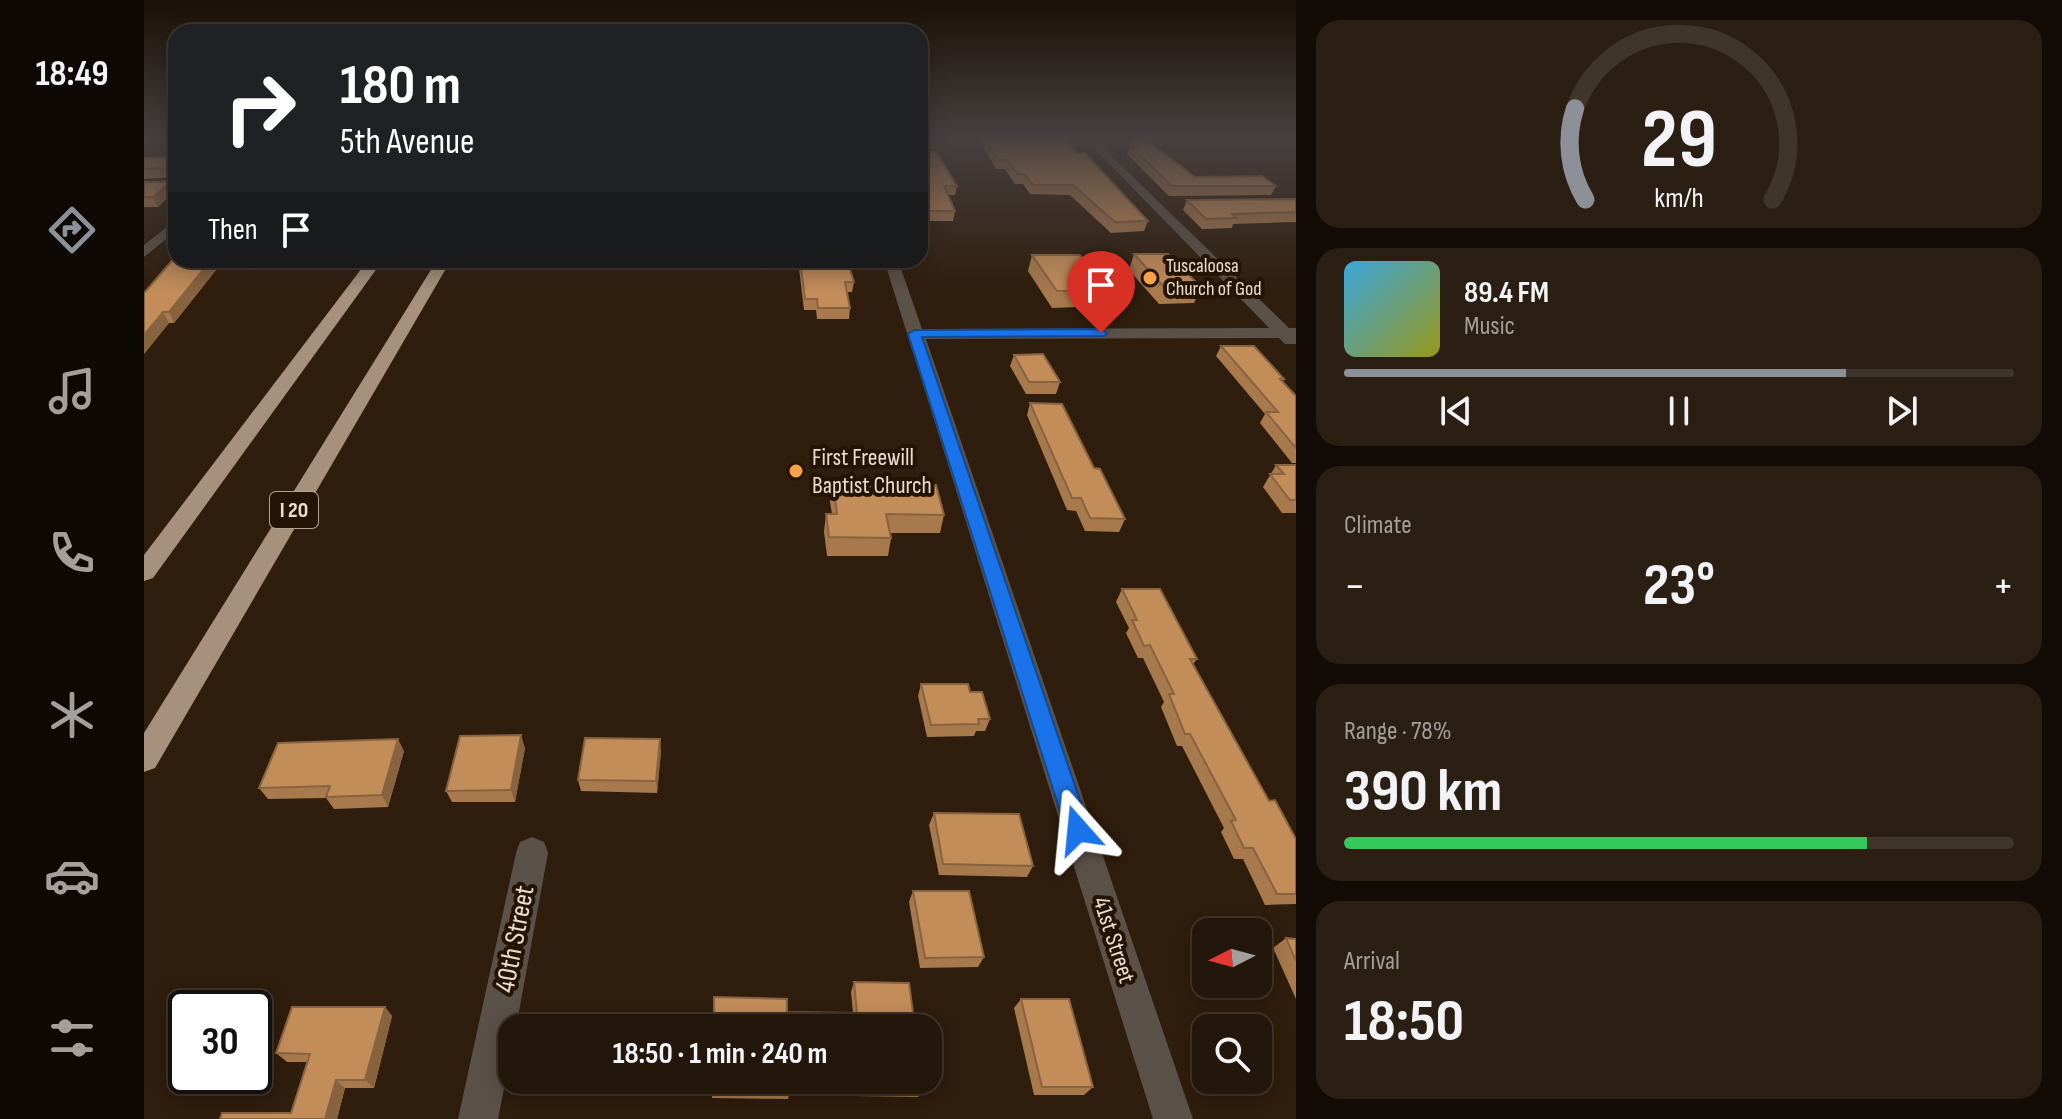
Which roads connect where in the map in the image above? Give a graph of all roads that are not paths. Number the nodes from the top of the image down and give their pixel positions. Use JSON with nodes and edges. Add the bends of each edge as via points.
{"nodes":[{"id":1,"x":1147,"y":189,"type":"edge"},
{"id":2,"x":168,"y":231,"type":"edge"},
{"id":3,"x":144,"y":253,"type":"edge"},
{"id":4,"x":370,"y":268,"type":"edge"},
{"id":5,"x":439,"y":268,"type":"edge"},
{"id":6,"x":894,"y":268,"type":"edge"},
{"id":7,"x":915,"y":334,"type":"junction"},
{"id":8,"x":1292,"y":337,"type":"edge"},
{"id":9,"x":144,"y":572,"type":"edge"},
{"id":10,"x":144,"y":759,"type":"edge"},
{"id":11,"x":532,"y":853,"type":"dead end"},
{"id":12,"x":478,"y":1119,"type":"edge"},
{"id":13,"x":1173,"y":1119,"type":"edge"}],
"edges":[{"from":1,"to":8,"type":"street"},
{"from":2,"to":3,"type":"street"},
{"from":4,"to":9,"type":"highway"},
{"from":5,"to":10,"type":"highway","number":"I 20"},
{"from":6,"to":7,"type":"street","name":"41st Street"},
{"from":7,"to":8,"type":"street"},
{"from":7,"to":13,"type":"street","name":"41st Street"},
{"from":11,"to":12,"type":"street","name":"40th Street"}]}
